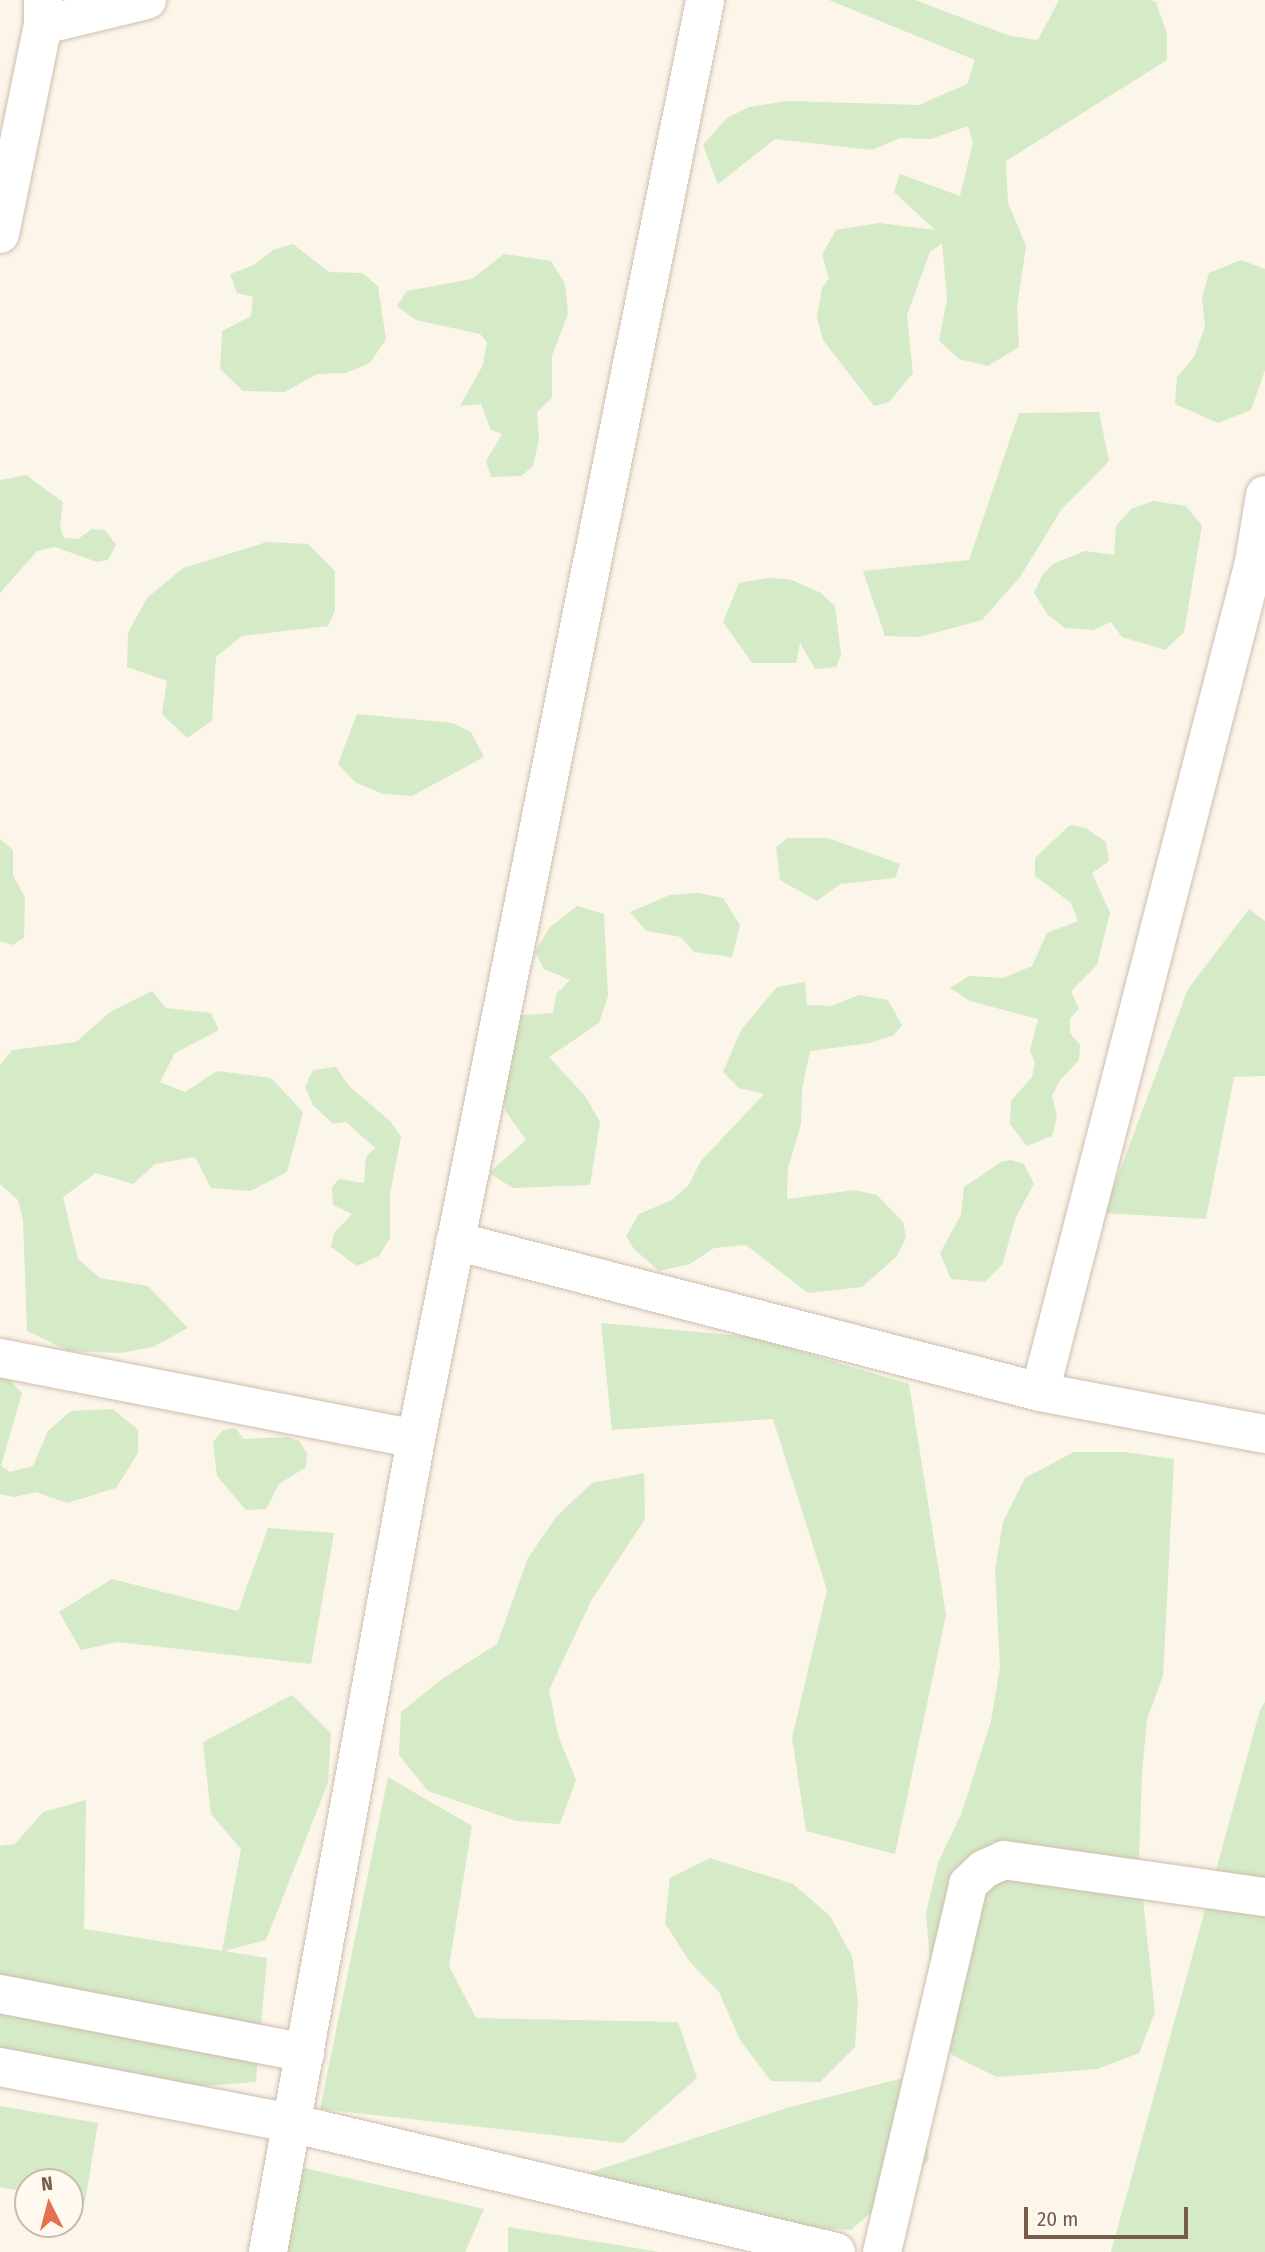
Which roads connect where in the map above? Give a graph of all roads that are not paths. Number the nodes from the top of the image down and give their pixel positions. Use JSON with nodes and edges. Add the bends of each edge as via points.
{"nodes":[{"id":1,"x":147,"y":0,"type":"edge"},
{"id":2,"x":705,"y":0,"type":"edge"},
{"id":3,"x":43,"y":12,"type":"edge"},
{"id":4,"x":0,"y":234,"type":"edge"},
{"id":5,"x":1265,"y":495,"type":"edge"},
{"id":6,"x":1259,"y":563,"type":"edge"},
{"id":7,"x":455,"y":1241,"type":"junction"},
{"id":8,"x":0,"y":1358,"type":"edge"},
{"id":9,"x":1040,"y":1392,"type":"junction"},
{"id":10,"x":1265,"y":1434,"type":"edge"},
{"id":11,"x":416,"y":1439,"type":"junction"},
{"id":12,"x":1265,"y":1897,"type":"edge"},
{"id":13,"x":0,"y":1994,"type":"edge"},
{"id":14,"x":305,"y":2053,"type":"junction"},
{"id":15,"x":0,"y":2067,"type":"edge"},
{"id":16,"x":291,"y":2123,"type":"junction"},
{"id":17,"x":268,"y":2252,"type":"edge"},
{"id":18,"x":835,"y":2252,"type":"edge"},
{"id":19,"x":882,"y":2252,"type":"edge"}],
"edges":[{"from":1,"to":3,"type":"street"},
{"from":2,"to":7,"type":"street"},
{"from":3,"to":4,"type":"street"},
{"from":5,"to":6,"type":"street"},
{"from":6,"to":9,"type":"street"},
{"from":7,"to":9,"type":"street"},
{"from":7,"to":11,"type":"street"},
{"from":8,"to":11,"type":"street"},
{"from":9,"to":10,"type":"street"},
{"from":11,"to":14,"type":"street"},
{"from":12,"to":19,"type":"street","via":[[1004,1860],[984,1869],[968,1884]]},
{"from":13,"to":14,"type":"street"},
{"from":14,"to":16,"type":"street"},
{"from":15,"to":16,"type":"street"},
{"from":16,"to":17,"type":"street"},
{"from":16,"to":18,"type":"street"}]}
